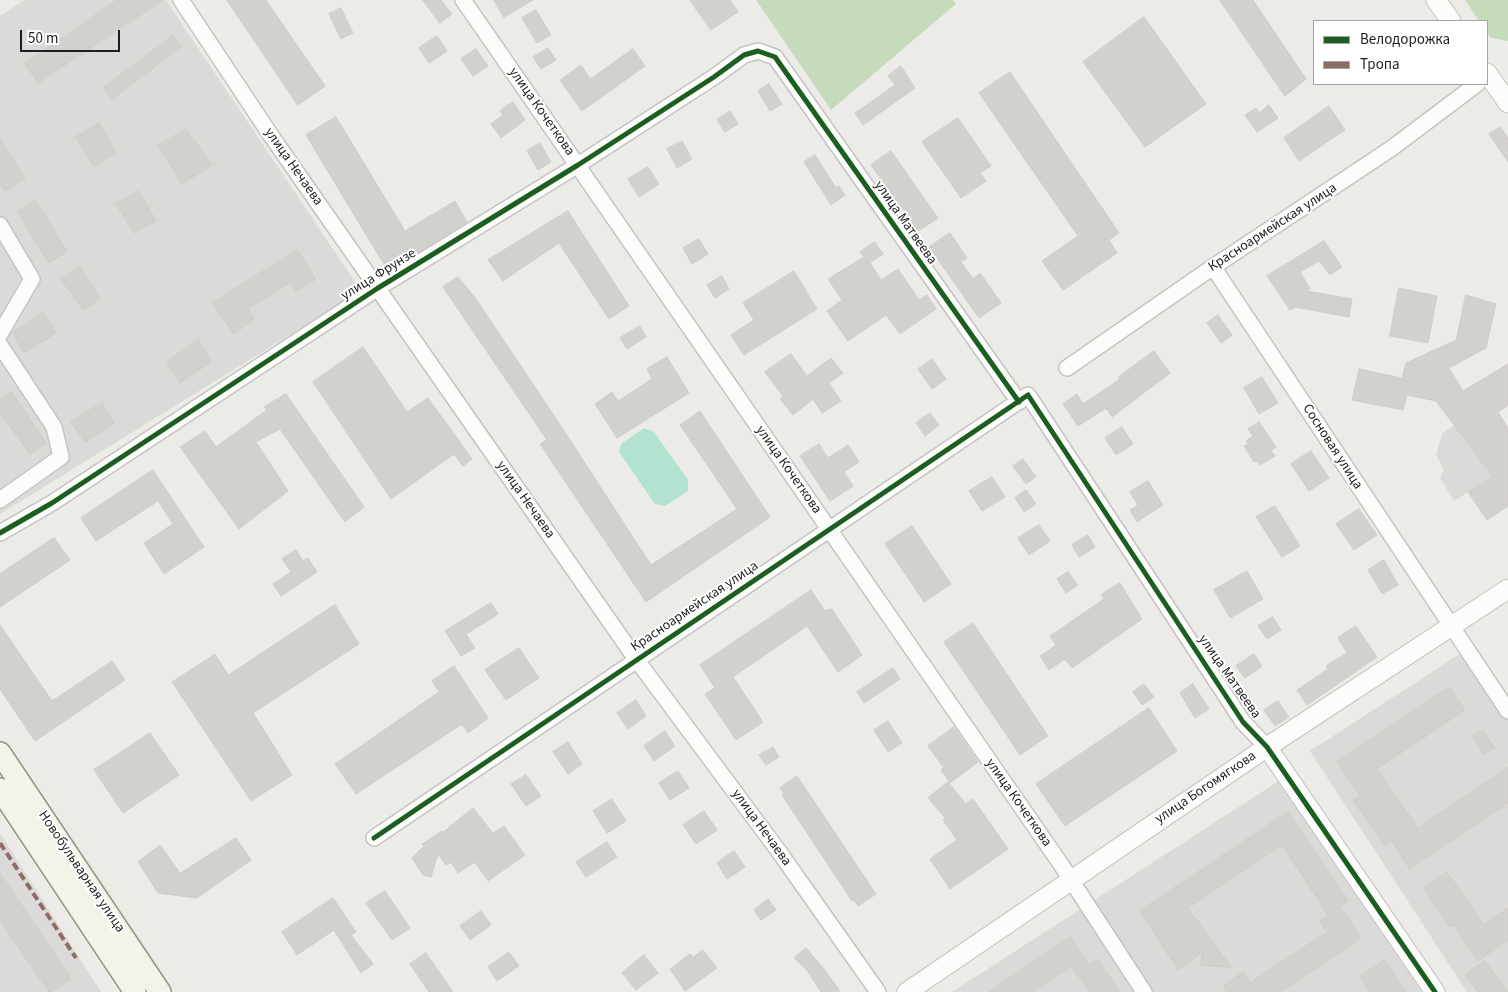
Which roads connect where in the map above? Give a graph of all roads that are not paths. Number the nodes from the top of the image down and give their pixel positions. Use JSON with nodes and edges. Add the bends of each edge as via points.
{"nodes":[{"id":1,"x":181,"y":0,"type":"edge"},
{"id":2,"x":463,"y":0,"type":"edge"},
{"id":3,"x":1436,"y":0,"type":"edge"},
{"id":4,"x":1449,"y":20,"type":"edge"},
{"id":5,"x":775,"y":57,"type":"joint"},
{"id":6,"x":1488,"y":80,"type":"edge"},
{"id":7,"x":1475,"y":85,"type":"edge"},
{"id":8,"x":1508,"y":103,"type":"edge"},
{"id":9,"x":578,"y":165,"type":"junction"},
{"id":10,"x":0,"y":225,"type":"edge"},
{"id":11,"x":1213,"y":266,"type":"junction"},
{"id":12,"x":378,"y":288,"type":"junction"},
{"id":13,"x":0,"y":334,"type":"edge"},
{"id":14,"x":0,"y":345,"type":"edge"},
{"id":15,"x":1067,"y":368,"type":"dead end"},
{"id":16,"x":1023,"y":398,"type":"junction"},
{"id":17,"x":0,"y":500,"type":"edge"},
{"id":18,"x":830,"y":531,"type":"junction"},
{"id":19,"x":0,"y":534,"type":"edge"},
{"id":20,"x":1508,"y":588,"type":"edge"},
{"id":21,"x":1451,"y":627,"type":"junction"},
{"id":22,"x":636,"y":660,"type":"junction"},
{"id":23,"x":1508,"y":710,"type":"edge"},
{"id":24,"x":1267,"y":747,"type":"junction"},
{"id":25,"x":0,"y":753,"type":"edge"},
{"id":26,"x":0,"y":789,"type":"edge"},
{"id":27,"x":374,"y":838,"type":"dead end"},
{"id":28,"x":1070,"y":880,"type":"junction"},
{"id":29,"x":143,"y":989,"type":"edge"},
{"id":30,"x":878,"y":992,"type":"edge"},
{"id":31,"x":907,"y":992,"type":"edge"},
{"id":32,"x":1144,"y":992,"type":"edge"},
{"id":33,"x":1435,"y":992,"type":"edge"}],
"edges":[{"from":1,"to":12,"type":"street","name":"улица Нечаева"},
{"from":2,"to":9,"type":"street","name":"улица Кочеткова"},
{"from":3,"to":4,"type":"street"},
{"from":5,"to":9,"type":"street","name":"улица Фрунзе","via":[[758,51],[744,55]]},
{"from":5,"to":16,"type":"street","name":"улица Матвеева"},
{"from":6,"to":8,"type":"street"},
{"from":7,"to":11,"type":"street","name":"Красноармейская улица","via":[[1392,148]]},
{"from":9,"to":12,"type":"street","name":"улица Фрунзе"},
{"from":9,"to":18,"type":"street","name":"улица Кочеткова"},
{"from":10,"to":13,"type":"street","via":[[32,279]]},
{"from":11,"to":15,"type":"street","name":"Красноармейская улица"},
{"from":11,"to":21,"type":"street","name":"Сосновая улица"},
{"from":12,"to":19,"type":"street","name":"улица Фрунзе"},
{"from":12,"to":22,"type":"street","name":"улица Нечаева"},
{"from":14,"to":17,"type":"street","via":[[54,427],[61,456]]},
{"from":16,"to":18,"type":"street","name":"Красноармейская улица"},
{"from":16,"to":24,"type":"street","name":"улица Матвеева","via":[[1243,722]]},
{"from":18,"to":22,"type":"street","name":"Красноармейская улица"},
{"from":18,"to":28,"type":"street","name":"улица Кочеткова"},
{"from":20,"to":21,"type":"street","name":"улица Богомягкова"},
{"from":21,"to":23,"type":"street","name":"Сосновая улица"},
{"from":21,"to":24,"type":"street","name":"улица Богомягкова"},
{"from":22,"to":27,"type":"street","name":"Красноармейская улица"},
{"from":22,"to":30,"type":"street","name":"улица Нечаева","via":[[780,853]]},
{"from":24,"to":28,"type":"street","name":"улица Богомягкова"},
{"from":24,"to":33,"type":"street","name":"улица Матвеева"},
{"from":25,"to":29,"type":"main road","name":"Новобульварная улица"},
{"from":26,"to":29,"type":"main road","name":"Новобульварная улица"},
{"from":28,"to":31,"type":"street","name":"улица Богомягкова"},
{"from":28,"to":32,"type":"street","name":"улица Кочеткова"}]}
